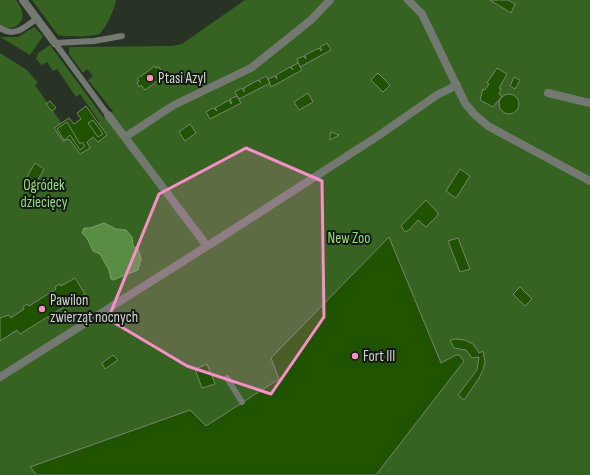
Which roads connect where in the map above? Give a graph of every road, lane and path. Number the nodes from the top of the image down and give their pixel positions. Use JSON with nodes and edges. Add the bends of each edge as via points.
{"nodes":[{"id":1,"x":23,"y":0,"type":"edge"},
{"id":2,"x":330,"y":0,"type":"edge"},
{"id":3,"x":408,"y":0,"type":"edge"},
{"id":4,"x":36,"y":19,"type":"junction"},
{"id":5,"x":0,"y":28,"type":"edge"},
{"id":6,"x":122,"y":36,"type":"dead end"},
{"id":7,"x":55,"y":43,"type":"junction"},
{"id":8,"x":457,"y":85,"type":"junction"},
{"id":9,"x":548,"y":93,"type":"dead end"},
{"id":10,"x":590,"y":103,"type":"edge"},
{"id":11,"x":108,"y":115,"type":"joint"},
{"id":12,"x":125,"y":137,"type":"junction"},
{"id":13,"x":590,"y":180,"type":"edge"},
{"id":14,"x":207,"y":246,"type":"junction"},
{"id":15,"x":0,"y":377,"type":"edge"},
{"id":16,"x":227,"y":378,"type":"dead end"},
{"id":17,"x":242,"y":402,"type":"dead end"}],
"edges":[{"from":1,"to":4,"type":"street"},
{"from":2,"to":12,"type":"street","via":[[311,20],[251,68],[174,105]]},
{"from":3,"to":8,"type":"street","via":[[422,14]]},
{"from":4,"to":5,"type":"lane","via":[[20,30],[11,32]]},
{"from":4,"to":7,"type":"street"},
{"from":6,"to":7,"type":"lane","via":[[94,41]]},
{"from":7,"to":11,"type":"lane"},
{"from":8,"to":13,"type":"street","via":[[465,103],[481,121]]},
{"from":8,"to":14,"type":"street","via":[[437,95]]},
{"from":9,"to":10,"type":"street"},
{"from":11,"to":12,"type":"street"},
{"from":12,"to":14,"type":"street"},
{"from":14,"to":15,"type":"street"},
{"from":16,"to":17,"type":"lane"}]}
